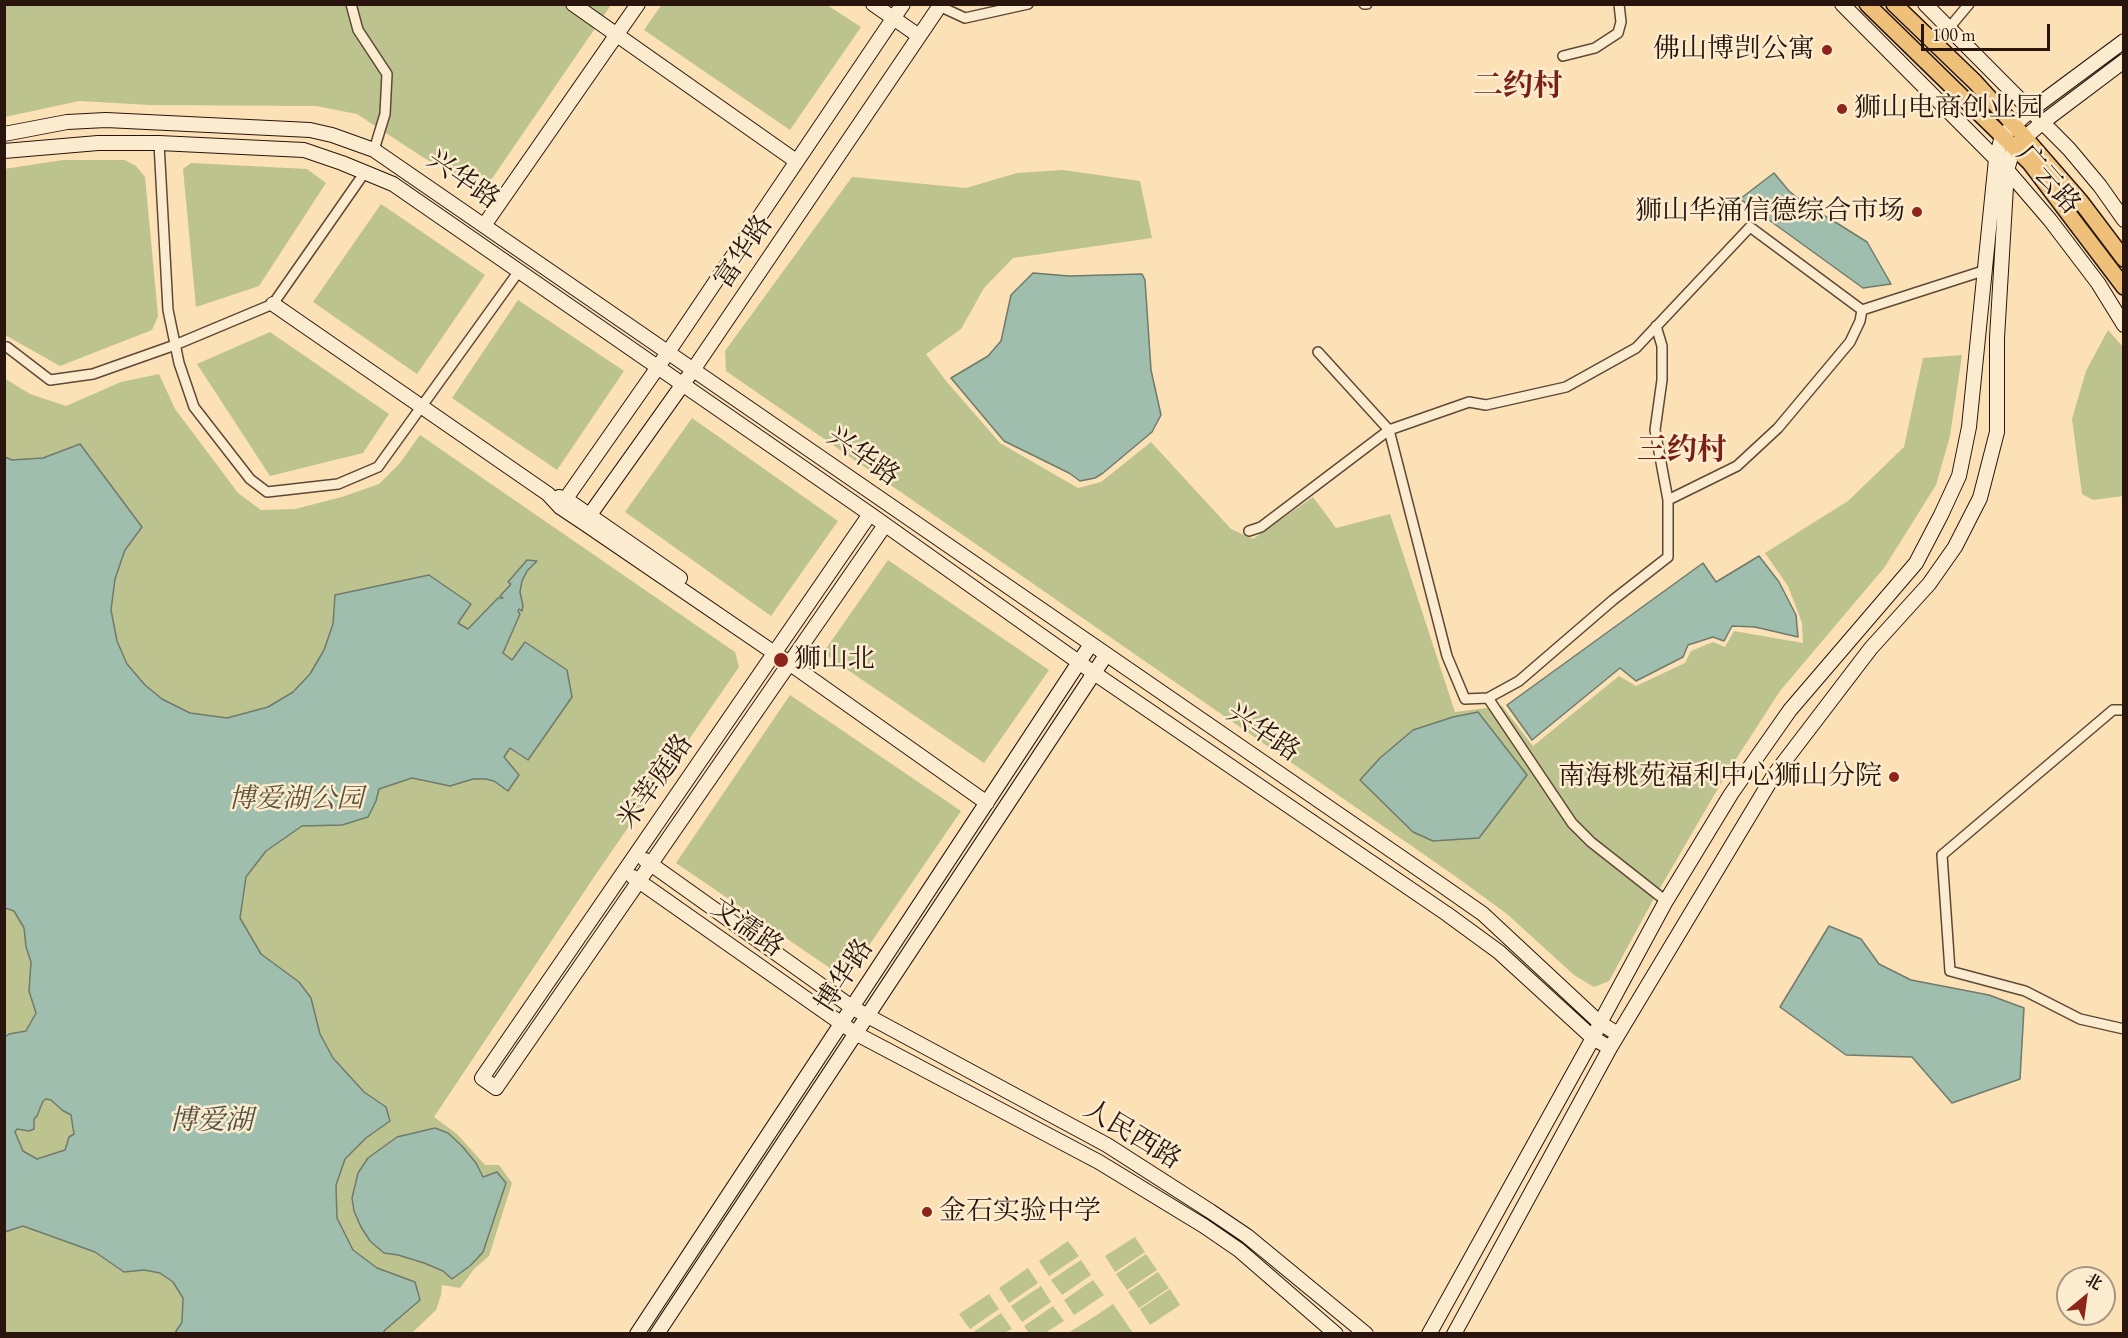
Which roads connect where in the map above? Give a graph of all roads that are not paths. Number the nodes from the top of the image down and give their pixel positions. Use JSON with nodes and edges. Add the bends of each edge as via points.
{"nodes":[{"id":1,"x":351,"y":4,"type":"edge"},
{"id":2,"x":573,"y":4,"type":"edge"},
{"id":3,"x":638,"y":4,"type":"edge"},
{"id":4,"x":873,"y":4,"type":"edge"},
{"id":5,"x":903,"y":4,"type":"edge"},
{"id":6,"x":1028,"y":4,"type":"edge"},
{"id":7,"x":1619,"y":4,"type":"edge"},
{"id":8,"x":1842,"y":4,"type":"edge"},
{"id":9,"x":1867,"y":4,"type":"edge"},
{"id":10,"x":1894,"y":4,"type":"edge"},
{"id":11,"x":1925,"y":4,"type":"edge"},
{"id":12,"x":1969,"y":4,"type":"edge"},
{"id":13,"x":940,"y":5,"type":"edge"},
{"id":14,"x":893,"y":18,"type":"junction"},
{"id":15,"x":1949,"y":28,"type":"junction"},
{"id":16,"x":617,"y":35,"type":"junction"},
{"id":17,"x":919,"y":36,"type":"junction"},
{"id":18,"x":2124,"y":41,"type":"edge"},
{"id":19,"x":1563,"y":56,"type":"dead end"},
{"id":20,"x":2124,"y":61,"type":"edge"},
{"id":21,"x":2031,"y":110,"type":"junction"},
{"id":22,"x":2043,"y":122,"type":"junction"},
{"id":23,"x":2014,"y":125,"type":"junction"},
{"id":24,"x":4,"y":134,"type":"edge"},
{"id":25,"x":2002,"y":136,"type":"junction"},
{"id":26,"x":2019,"y":142,"type":"junction"},
{"id":27,"x":159,"y":143,"type":"junction"},
{"id":28,"x":374,"y":150,"type":"junction"},
{"id":29,"x":4,"y":152,"type":"edge"},
{"id":30,"x":1996,"y":159,"type":"junction"},
{"id":31,"x":796,"y":161,"type":"junction"},
{"id":32,"x":2007,"y":170,"type":"junction"},
{"id":33,"x":365,"y":172,"type":"junction"},
{"id":34,"x":2124,"y":220,"type":"edge"},
{"id":35,"x":485,"y":224,"type":"junction"},
{"id":36,"x":2124,"y":259,"type":"edge"},
{"id":37,"x":1986,"y":270,"type":"junction"},
{"id":38,"x":519,"y":272,"type":"junction"},
{"id":39,"x":2124,"y":287,"type":"edge"},
{"id":40,"x":273,"y":304,"type":"junction"},
{"id":41,"x":1862,"y":310,"type":"junction"},
{"id":42,"x":2124,"y":325,"type":"edge"},
{"id":43,"x":1656,"y":326,"type":"junction"},
{"id":44,"x":175,"y":345,"type":"junction"},
{"id":45,"x":7,"y":347,"type":"dead end"},
{"id":46,"x":668,"y":351,"type":"junction"},
{"id":47,"x":1318,"y":352,"type":"dead end"},
{"id":48,"x":658,"y":367,"type":"junction"},
{"id":49,"x":693,"y":370,"type":"junction"},
{"id":50,"x":683,"y":385,"type":"junction"},
{"id":51,"x":421,"y":407,"type":"junction"},
{"id":52,"x":1389,"y":430,"type":"junction"},
{"id":53,"x":1668,"y":500,"type":"junction"},
{"id":54,"x":563,"y":503,"type":"junction"},
{"id":55,"x":870,"y":514,"type":"junction"},
{"id":56,"x":586,"y":519,"type":"junction"},
{"id":57,"x":885,"y":525,"type":"junction"},
{"id":58,"x":1249,"y":531,"type":"dead end"},
{"id":59,"x":1091,"y":644,"type":"junction"},
{"id":60,"x":776,"y":650,"type":"junction"},
{"id":61,"x":1106,"y":655,"type":"junction"},
{"id":62,"x":791,"y":660,"type":"junction"},
{"id":63,"x":1080,"y":663,"type":"junction"},
{"id":64,"x":1094,"y":674,"type":"junction"},
{"id":65,"x":1488,"y":698,"type":"junction"},
{"id":66,"x":2124,"y":710,"type":"edge"},
{"id":67,"x":989,"y":799,"type":"junction"},
{"id":68,"x":636,"y":854,"type":"junction"},
{"id":69,"x":650,"y":864,"type":"junction"},
{"id":70,"x":624,"y":870,"type":"junction"},
{"id":71,"x":639,"y":881,"type":"junction"},
{"id":72,"x":1666,"y":901,"type":"junction"},
{"id":73,"x":853,"y":1008,"type":"junction"},
{"id":74,"x":866,"y":1017,"type":"junction"},
{"id":75,"x":1600,"y":1023,"type":"junction"},
{"id":76,"x":842,"y":1024,"type":"junction"},
{"id":77,"x":2124,"y":1029,"type":"edge"},
{"id":78,"x":855,"y":1033,"type":"junction"},
{"id":79,"x":1618,"y":1034,"type":"junction"},
{"id":80,"x":1593,"y":1038,"type":"junction"},
{"id":81,"x":1610,"y":1048,"type":"junction"},
{"id":82,"x":1444,"y":1306,"type":"junction"},
{"id":83,"x":637,"y":1334,"type":"edge"},
{"id":84,"x":657,"y":1334,"type":"edge"},
{"id":85,"x":1336,"y":1334,"type":"edge"},
{"id":86,"x":1366,"y":1334,"type":"edge"},
{"id":87,"x":1418,"y":1334,"type":"edge"},
{"id":88,"x":1430,"y":1334,"type":"edge"},
{"id":89,"x":1454,"y":1334,"type":"edge"}],
"edges":[{"from":1,"to":28,"type":"street","via":[[358,30],[387,74],[386,114]]},
{"from":2,"to":16,"type":"street"},
{"from":3,"to":16,"type":"street"},
{"from":4,"to":14,"type":"street"},
{"from":5,"to":14,"type":"street","name":"富华路"},
{"from":6,"to":13,"type":"street","via":[[965,18]]},
{"from":7,"to":19,"type":"street","via":[[1618,33],[1595,48]]},
{"from":8,"to":30,"type":"street","name":"广云路"},
{"from":9,"to":25,"type":"main road","name":"广云路"},
{"from":10,"to":23,"type":"main road","name":"广云路"},
{"from":11,"to":15,"type":"street"},
{"from":12,"to":15,"type":"street"},
{"from":13,"to":17,"type":"street","name":"富华路"},
{"from":14,"to":17,"type":"street"},
{"from":14,"to":31,"type":"street","name":"富华路"},
{"from":15,"to":21,"type":"street"},
{"from":16,"to":31,"type":"street"},
{"from":16,"to":35,"type":"street"},
{"from":17,"to":49,"type":"street","name":"富华路"},
{"from":18,"to":21,"type":"street"},
{"from":20,"to":22,"type":"street"},
{"from":21,"to":22,"type":"street"},
{"from":21,"to":23,"type":"street"},
{"from":22,"to":26,"type":"street"},
{"from":22,"to":34,"type":"street"},
{"from":23,"to":25,"type":"street"},
{"from":23,"to":26,"type":"main road","name":"广云路"},
{"from":24,"to":28,"type":"street","name":"兴华路","via":[[67,122],[106,120],[310,130]]},
{"from":25,"to":26,"type":"main road","name":"广云路"},
{"from":25,"to":30,"type":"street"},
{"from":26,"to":32,"type":"street"},
{"from":26,"to":36,"type":"main road","name":"广云路","via":[[2081,202]]},
{"from":26,"to":39,"type":"main road","name":"广云路"},
{"from":27,"to":29,"type":"street","name":"兴华路","via":[[98,142]]},
{"from":27,"to":33,"type":"street","name":"兴华路","via":[[304,150]]},
{"from":27,"to":44,"type":"street","via":[[168,310]]},
{"from":28,"to":35,"type":"street","name":"兴华路"},
{"from":30,"to":32,"type":"street","name":"广云路"},
{"from":30,"to":37,"type":"street"},
{"from":31,"to":46,"type":"street","name":"富华路"},
{"from":32,"to":42,"type":"street","name":"广云路","via":[[2098,283]]},
{"from":32,"to":79,"type":"street","via":[[1997,338],[1997,432],[1980,498],[1955,547],[1929,584],[1871,648],[1774,775]]},
{"from":33,"to":38,"type":"street","name":"兴华路","via":[[393,184]]},
{"from":33,"to":40,"type":"street"},
{"from":35,"to":46,"type":"street","name":"兴华路"},
{"from":37,"to":41,"type":"street"},
{"from":37,"to":72,"type":"street","via":[[1969,427],[1959,476],[1941,515],[1916,563],[1790,710],[1731,794]]},
{"from":38,"to":48,"type":"street","name":"兴华路"},
{"from":38,"to":51,"type":"street"},
{"from":40,"to":44,"type":"street"},
{"from":40,"to":51,"type":"street"},
{"from":41,"to":43,"type":"street","via":[[1750,227]]},
{"from":41,"to":53,"type":"street","via":[[1850,342],[1778,428],[1737,466]]},
{"from":43,"to":52,"type":"street","via":[[1636,348],[1566,387],[1486,405],[1469,402]]},
{"from":43,"to":53,"type":"street","via":[[1662,345],[1662,380],[1655,430]]},
{"from":44,"to":45,"type":"street","via":[[93,374],[50,380]]},
{"from":44,"to":51,"type":"street","via":[[194,407],[250,479],[267,492],[338,484],[378,467]]},
{"from":46,"to":48,"type":"street","name":"富华路"},
{"from":46,"to":49,"type":"street","name":"兴华路"},
{"from":47,"to":52,"type":"street"},
{"from":48,"to":50,"type":"street","name":"兴华路"},
{"from":48,"to":54,"type":"street","name":"富华路"},
{"from":49,"to":50,"type":"street","name":"富华路"},
{"from":49,"to":59,"type":"street","name":"兴华路"},
{"from":50,"to":55,"type":"street","name":"兴华路"},
{"from":50,"to":56,"type":"street","name":"富华路"},
{"from":51,"to":54,"type":"street"},
{"from":52,"to":58,"type":"street","via":[[1262,527]]},
{"from":52,"to":65,"type":"street","via":[[1447,656],[1466,699]]},
{"from":53,"to":65,"type":"street","via":[[1668,557],[1519,681]]},
{"from":54,"to":56,"type":"street"},
{"from":55,"to":57,"type":"street","name":"兴华路"},
{"from":55,"to":60,"type":"street","name":"米莘庭路"},
{"from":56,"to":60,"type":"street"},
{"from":57,"to":62,"type":"street","name":"米莘庭路"},
{"from":57,"to":63,"type":"street","name":"兴华路"},
{"from":59,"to":61,"type":"street","name":"兴华路"},
{"from":59,"to":63,"type":"street","name":"博华路"},
{"from":60,"to":62,"type":"street"},
{"from":60,"to":68,"type":"street","name":"米莘庭路"},
{"from":61,"to":64,"type":"street","name":"博华路"},
{"from":61,"to":75,"type":"street","name":"兴华路","via":[[1483,914]]},
{"from":62,"to":67,"type":"street"},
{"from":62,"to":69,"type":"street","name":"米莘庭路"},
{"from":63,"to":64,"type":"street","name":"兴华路"},
{"from":63,"to":67,"type":"street","name":"博华路"},
{"from":64,"to":74,"type":"street","name":"博华路"},
{"from":64,"to":80,"type":"street","name":"兴华路","via":[[1447,914],[1499,952]]},
{"from":65,"to":72,"type":"street","via":[[1572,823]]},
{"from":66,"to":77,"type":"street","via":[[2113,710],[1942,855],[1950,971],[2025,991],[2080,1019]]},
{"from":67,"to":73,"type":"street","name":"博华路"},
{"from":68,"to":69,"type":"street","name":"文濡路"},
{"from":68,"to":70,"type":"street","name":"米莘庭路"},
{"from":69,"to":71,"type":"street","name":"米莘庭路"},
{"from":69,"to":73,"type":"street","name":"文濡路"},
{"from":70,"to":71,"type":"street","name":"文濡路"},
{"from":70,"to":71,"type":"street","name":"米莘庭路","via":[[482,1078],[496,1088]]},
{"from":71,"to":76,"type":"street","name":"文濡路"},
{"from":72,"to":75,"type":"street"},
{"from":73,"to":74,"type":"street","name":"人民西路"},
{"from":73,"to":76,"type":"street","name":"博华路"},
{"from":74,"to":78,"type":"street","name":"博华路"},
{"from":74,"to":86,"type":"street","name":"人民西路","via":[[1107,1145],[1247,1236]]},
{"from":75,"to":79,"type":"street","name":"兴华路"},
{"from":75,"to":80,"type":"street"},
{"from":76,"to":78,"type":"street","name":"文濡路"},
{"from":76,"to":83,"type":"street","name":"博华路"},
{"from":78,"to":84,"type":"street","name":"博华路"},
{"from":78,"to":85,"type":"street","name":"文濡路","via":[[1098,1162],[1203,1226],[1239,1250]]},
{"from":79,"to":81,"type":"street"},
{"from":80,"to":81,"type":"street","name":"兴华路"},
{"from":80,"to":82,"type":"street"},
{"from":81,"to":89,"type":"street"},
{"from":82,"to":87,"type":"street"},
{"from":82,"to":88,"type":"street"}]}
